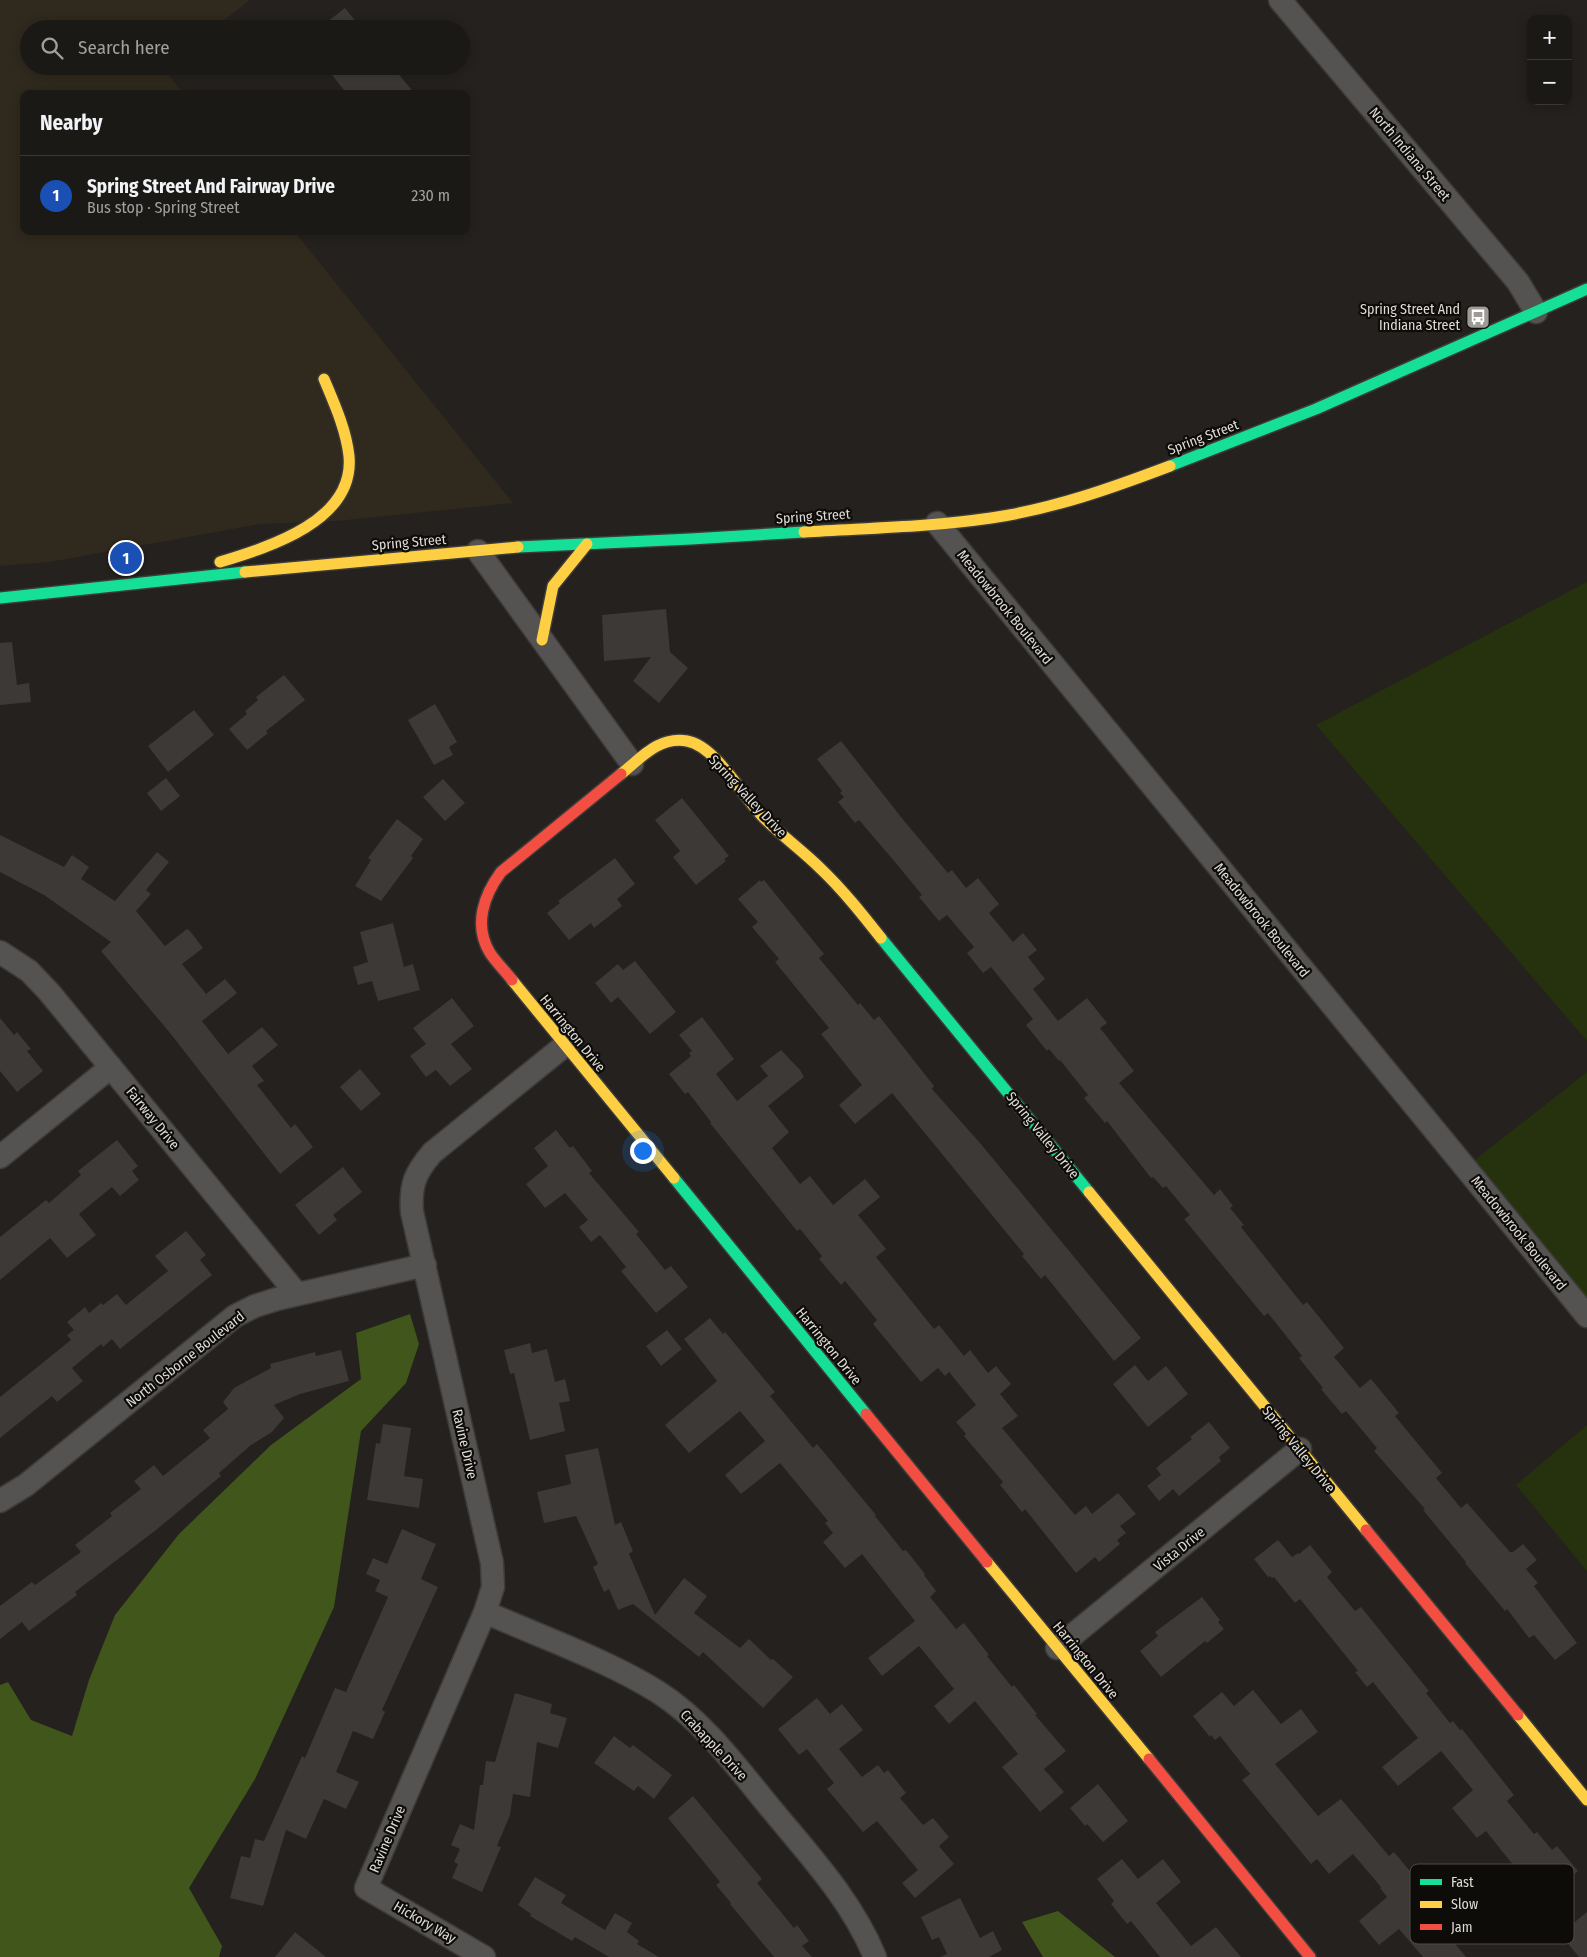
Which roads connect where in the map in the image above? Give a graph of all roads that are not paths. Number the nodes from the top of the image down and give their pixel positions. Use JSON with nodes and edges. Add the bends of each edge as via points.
{"nodes":[{"id":1,"x":1280,"y":0,"type":"edge"},
{"id":2,"x":1587,"y":289,"type":"edge"},
{"id":3,"x":1536,"y":312,"type":"junction"},
{"id":4,"x":324,"y":379,"type":"dead end"},
{"id":5,"x":937,"y":524,"type":"junction"},
{"id":6,"x":587,"y":544,"type":"junction"},
{"id":7,"x":478,"y":551,"type":"junction"},
{"id":8,"x":168,"y":578,"type":"junction"},
{"id":9,"x":0,"y":598,"type":"edge"},
{"id":10,"x":542,"y":640,"type":"junction"},
{"id":11,"x":632,"y":764,"type":"junction"},
{"id":12,"x":0,"y":952,"type":"edge"},
{"id":13,"x":564,"y":1046,"type":"junction"},
{"id":14,"x":111,"y":1067,"type":"junction"},
{"id":15,"x":0,"y":1157,"type":"edge"},
{"id":16,"x":425,"y":1265,"type":"junction"},
{"id":17,"x":297,"y":1294,"type":"junction"},
{"id":18,"x":1587,"y":1316,"type":"edge"},
{"id":19,"x":1300,"y":1450,"type":"junction"},
{"id":20,"x":0,"y":1501,"type":"edge"},
{"id":21,"x":486,"y":1612,"type":"junction"},
{"id":22,"x":1057,"y":1648,"type":"junction"},
{"id":23,"x":1587,"y":1800,"type":"edge"},
{"id":24,"x":366,"y":1888,"type":"joint"},
{"id":25,"x":484,"y":1957,"type":"edge"},
{"id":26,"x":875,"y":1957,"type":"edge"},
{"id":27,"x":1310,"y":1957,"type":"edge"}],
"edges":[{"from":1,"to":3,"type":"street","name":"North Indiana Street","via":[[1518,282]]},
{"from":2,"to":3,"type":"street","name":"Spring Street"},
{"from":3,"to":5,"type":"street","name":"Spring Street","via":[[1316,410],[1115,487],[1052,506]]},
{"from":4,"to":8,"type":"street","via":[[342,422],[349,460],[348,480],[338,500],[297,534],[257,551]]},
{"from":5,"to":6,"type":"street","name":"Spring Street"},
{"from":5,"to":18,"type":"street","name":"Meadowbrook Boulevard"},
{"from":6,"to":7,"type":"street","name":"Spring Street"},
{"from":6,"to":10,"type":"street","via":[[553,586]]},
{"from":7,"to":8,"type":"street","name":"Spring Street"},
{"from":7,"to":10,"type":"street"},
{"from":8,"to":9,"type":"street","name":"Spring Street"},
{"from":10,"to":11,"type":"street"},
{"from":11,"to":13,"type":"street","name":"Harrington Drive","via":[[500,872],[483,902],[480,919],[489,952]]},
{"from":11,"to":19,"type":"street","name":"Spring Valley Drive","via":[[657,745],[671,740],[686,740],[700,746],[751,804],[832,879]]},
{"from":12,"to":14,"type":"street","name":"Fairway Drive","via":[[29,971]]},
{"from":13,"to":16,"type":"street","name":"Ravine Drive","via":[[432,1153],[420,1167],[411,1197]]},
{"from":13,"to":22,"type":"street","name":"Harrington Drive"},
{"from":14,"to":15,"type":"street"},
{"from":14,"to":17,"type":"street","name":"Fairway Drive"},
{"from":16,"to":17,"type":"street","name":"North Osborne Boulevard"},
{"from":16,"to":21,"type":"street","name":"Ravine Drive","via":[[492,1563],[492,1587]]},
{"from":17,"to":20,"type":"street","name":"North Osborne Boulevard","via":[[255,1306],[235,1316],[26,1485]]},
{"from":19,"to":22,"type":"street","name":"Vista Drive"},
{"from":19,"to":23,"type":"street","name":"Spring Valley Drive"},
{"from":21,"to":24,"type":"street","name":"Ravine Drive"},
{"from":21,"to":26,"type":"street","name":"Crabapple Drive","via":[[637,1680],[680,1708],[725,1752],[830,1880]]},
{"from":22,"to":27,"type":"street","name":"Harrington Drive"},
{"from":24,"to":25,"type":"street","name":"Hickory Way"}]}
